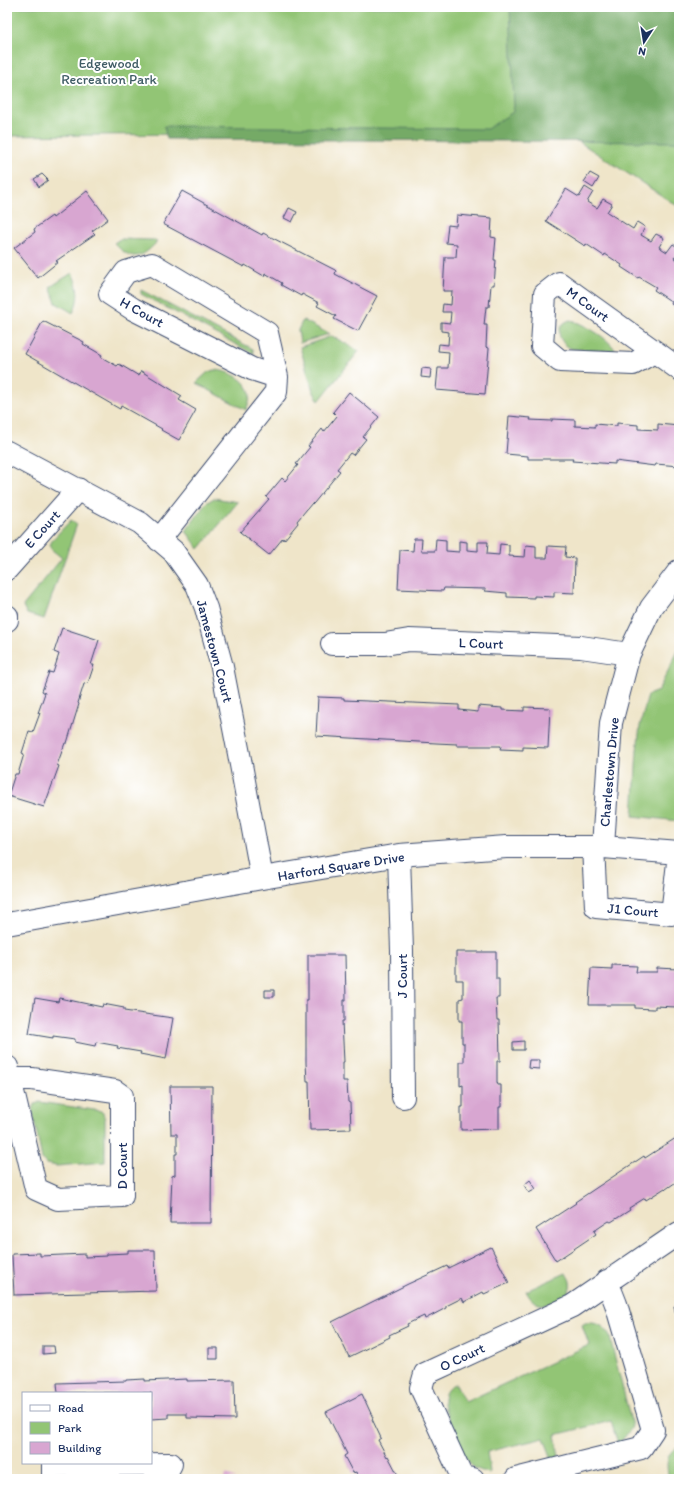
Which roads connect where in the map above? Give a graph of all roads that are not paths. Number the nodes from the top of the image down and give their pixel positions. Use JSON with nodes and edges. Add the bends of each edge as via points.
{"nodes":[{"id":1,"x":654,"y":352,"type":"junction"},
{"id":2,"x":679,"y":369,"type":"edge"},
{"id":3,"x":277,"y":377,"type":"junction"},
{"id":4,"x":7,"y":452,"type":"edge"},
{"id":5,"x":78,"y":490,"type":"junction"},
{"id":6,"x":160,"y":540,"type":"junction"},
{"id":7,"x":7,"y":568,"type":"edge"},
{"id":8,"x":679,"y":570,"type":"edge"},
{"id":9,"x":7,"y":616,"type":"edge"},
{"id":10,"x":7,"y":620,"type":"edge"},
{"id":11,"x":332,"y":644,"type":"dead end"},
{"id":12,"x":629,"y":654,"type":"junction"},
{"id":13,"x":598,"y":847,"type":"junction"},
{"id":14,"x":679,"y":854,"type":"edge"},
{"id":15,"x":399,"y":855,"type":"junction"},
{"id":16,"x":262,"y":878,"type":"junction"},
{"id":17,"x":7,"y":924,"type":"edge"},
{"id":18,"x":8,"y":1073,"type":"edge"},
{"id":19,"x":403,"y":1097,"type":"dead end"},
{"id":20,"x":679,"y":1233,"type":"edge"},
{"id":21,"x":607,"y":1281,"type":"junction"},
{"id":22,"x":53,"y":1479,"type":"edge"},
{"id":23,"x":163,"y":1479,"type":"edge"},
{"id":24,"x":473,"y":1479,"type":"edge"},
{"id":25,"x":516,"y":1479,"type":"edge"}],
"edges":[{"from":1,"to":1,"type":"street","name":"M Court","via":[[559,283],[545,294],[542,346],[560,361],[633,364]]},
{"from":1,"to":2,"type":"street","name":"M Court"},
{"from":3,"to":3,"type":"street","name":"H Court","via":[[267,333],[152,264],[126,272],[110,294],[133,309],[252,368]]},
{"from":3,"to":6,"type":"street","name":"H Court","via":[[276,392]]},
{"from":4,"to":5,"type":"street","name":"Jamestown Court"},
{"from":5,"to":6,"type":"street","name":"Jamestown Court","via":[[140,523]]},
{"from":5,"to":7,"type":"street","name":"E Court"},
{"from":6,"to":16,"type":"street","name":"Jamestown Court","via":[[173,551],[197,585],[206,608],[222,667]]},
{"from":8,"to":12,"type":"street","name":"Charlestown Drive","via":[[651,608]]},
{"from":9,"to":10,"type":"street"},
{"from":11,"to":12,"type":"street","name":"L Court","via":[[386,644],[408,640],[581,646]]},
{"from":12,"to":13,"type":"street","name":"Charlestown Drive","via":[[611,723]]},
{"from":13,"to":14,"type":"street","name":"Harford Square Drive"},
{"from":13,"to":14,"type":"street","name":"J1 Court","via":[[596,907],[672,914]]},
{"from":13,"to":15,"type":"street","name":"Harford Square Drive","via":[[506,847]]},
{"from":15,"to":16,"type":"street","name":"Harford Square Drive"},
{"from":15,"to":19,"type":"street","name":"J Court"},
{"from":16,"to":17,"type":"street","name":"Harford Square Drive"},
{"from":18,"to":18,"type":"street","name":"D Court","via":[[36,1189],[58,1199],[122,1196],[122,1096],[115,1091]]},
{"from":20,"to":21,"type":"street","name":"O Court"},
{"from":21,"to":24,"type":"street","name":"O Court","via":[[572,1306],[426,1374],[421,1388],[462,1477]]},
{"from":21,"to":25,"type":"street","via":[[653,1430],[641,1448]]},
{"from":22,"to":23,"type":"street","via":[[53,1465],[171,1464]]}]}
